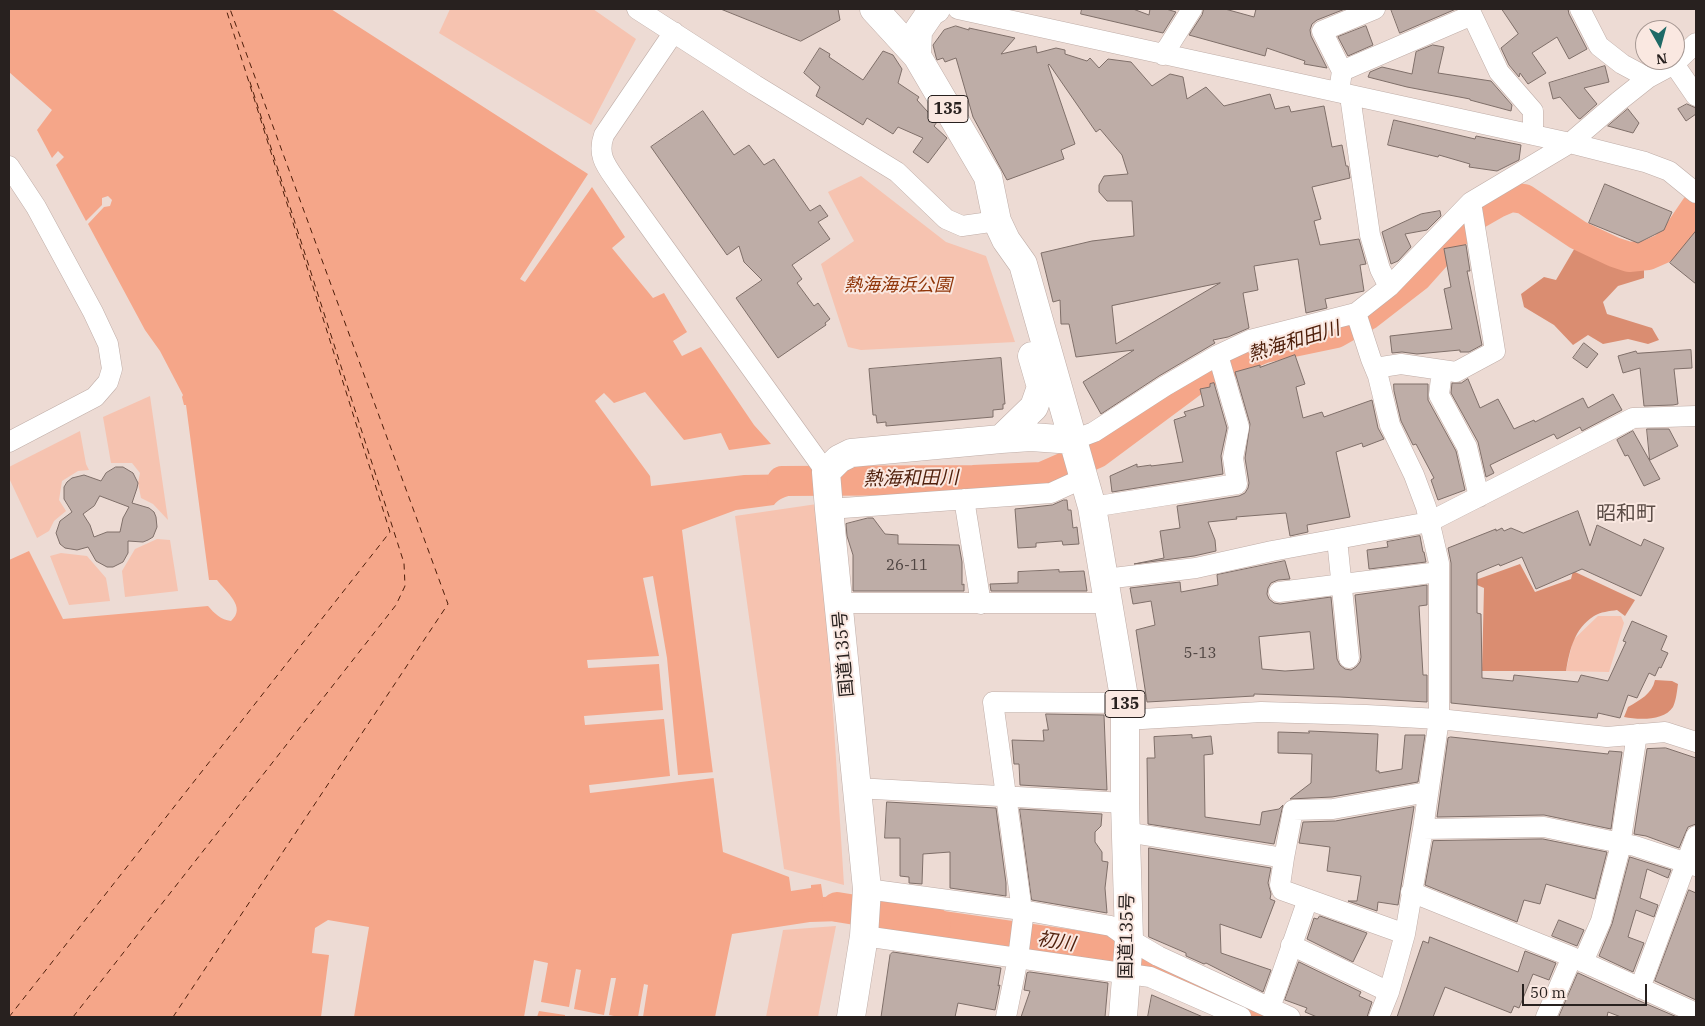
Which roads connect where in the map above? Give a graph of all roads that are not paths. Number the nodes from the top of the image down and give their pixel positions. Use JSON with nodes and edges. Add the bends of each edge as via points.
{"nodes":[{"id":1,"x":637,"y":9,"type":"edge"},
{"id":2,"x":874,"y":9,"type":"edge"},
{"id":3,"x":936,"y":9,"type":"edge"},
{"id":4,"x":958,"y":9,"type":"edge"},
{"id":5,"x":1192,"y":9,"type":"edge"},
{"id":6,"x":1375,"y":9,"type":"edge"},
{"id":7,"x":1580,"y":9,"type":"edge"},
{"id":8,"x":1471,"y":12,"type":"edge"},
{"id":9,"x":674,"y":32,"type":"junction"},
{"id":10,"x":1696,"y":43,"type":"edge"},
{"id":11,"x":1685,"y":54,"type":"edge"},
{"id":12,"x":1163,"y":55,"type":"junction"},
{"id":13,"x":917,"y":56,"type":"junction"},
{"id":14,"x":1663,"y":70,"type":"edge"},
{"id":15,"x":1678,"y":70,"type":"edge"},
{"id":16,"x":1342,"y":71,"type":"junction"},
{"id":17,"x":1648,"y":78,"type":"junction"},
{"id":18,"x":1345,"y":95,"type":"junction"},
{"id":19,"x":1696,"y":96,"type":"edge"},
{"id":20,"x":1533,"y":135,"type":"junction"},
{"id":21,"x":1570,"y":143,"type":"junction"},
{"id":22,"x":9,"y":166,"type":"edge"},
{"id":23,"x":1696,"y":193,"type":"edge"},
{"id":24,"x":1472,"y":202,"type":"junction"},
{"id":25,"x":1002,"y":231,"type":"junction"},
{"id":26,"x":1389,"y":287,"type":"junction"},
{"id":27,"x":1356,"y":314,"type":"junction"},
{"id":28,"x":1220,"y":362,"type":"junction"},
{"id":29,"x":1375,"y":368,"type":"junction"},
{"id":30,"x":1442,"y":370,"type":"junction"},
{"id":31,"x":1696,"y":416,"type":"edge"},
{"id":32,"x":1001,"y":438,"type":"junction"},
{"id":33,"x":1073,"y":440,"type":"junction"},
{"id":34,"x":9,"y":442,"type":"edge"},
{"id":35,"x":826,"y":472,"type":"junction"},
{"id":36,"x":1084,"y":475,"type":"junction"},
{"id":37,"x":1479,"y":497,"type":"junction"},
{"id":38,"x":964,"y":499,"type":"junction"},
{"id":39,"x":1092,"y":507,"type":"junction"},
{"id":40,"x":829,"y":509,"type":"junction"},
{"id":41,"x":1428,"y":522,"type":"junction"},
{"id":42,"x":1337,"y":539,"type":"junction"},
{"id":43,"x":1439,"y":572,"type":"junction"},
{"id":44,"x":1342,"y":584,"type":"junction"},
{"id":45,"x":1107,"y":591,"type":"junction"},
{"id":46,"x":1279,"y":592,"type":"dead end"},
{"id":47,"x":839,"y":603,"type":"junction"},
{"id":48,"x":981,"y":604,"type":"junction"},
{"id":49,"x":1349,"y":658,"type":"dead end"},
{"id":50,"x":1126,"y":712,"type":"junction"},
{"id":51,"x":1439,"y":719,"type":"junction"},
{"id":52,"x":1637,"y":734,"type":"junction"},
{"id":53,"x":1696,"y":740,"type":"edge"},
{"id":54,"x":856,"y":788,"type":"junction"},
{"id":55,"x":1428,"y":792,"type":"junction"},
{"id":56,"x":1006,"y":797,"type":"junction"},
{"id":57,"x":1125,"y":803,"type":"junction"},
{"id":58,"x":1423,"y":829,"type":"junction"},
{"id":59,"x":1126,"y":832,"type":"junction"},
{"id":60,"x":1696,"y":836,"type":"edge"},
{"id":61,"x":1620,"y":843,"type":"junction"},
{"id":62,"x":1284,"y":858,"type":"junction"},
{"id":63,"x":1691,"y":864,"type":"edge"},
{"id":64,"x":867,"y":889,"type":"junction"},
{"id":65,"x":1411,"y":892,"type":"junction"},
{"id":66,"x":1308,"y":899,"type":"junction"},
{"id":67,"x":1022,"y":914,"type":"junction"},
{"id":68,"x":1405,"y":934,"type":"junction"},
{"id":69,"x":864,"y":936,"type":"junction"},
{"id":70,"x":1129,"y":939,"type":"junction"},
{"id":71,"x":1291,"y":945,"type":"junction"},
{"id":72,"x":1018,"y":958,"type":"junction"},
{"id":73,"x":1578,"y":960,"type":"junction"},
{"id":74,"x":1118,"y":972,"type":"junction"},
{"id":75,"x":1640,"y":988,"type":"junction"},
{"id":76,"x":1389,"y":992,"type":"junction"},
{"id":77,"x":1270,"y":1008,"type":"junction"},
{"id":78,"x":1696,"y":1013,"type":"edge"},
{"id":79,"x":851,"y":1017,"type":"edge"},
{"id":80,"x":1006,"y":1017,"type":"edge"},
{"id":81,"x":1124,"y":1017,"type":"edge"},
{"id":82,"x":1241,"y":1017,"type":"edge"},
{"id":83,"x":1290,"y":1017,"type":"edge"},
{"id":84,"x":1379,"y":1017,"type":"edge"},
{"id":85,"x":1546,"y":1017,"type":"edge"}],
"edges":[{"from":1,"to":9,"type":"street"},
{"from":2,"to":13,"type":"highway","name":"国道135号","number":"135"},
{"from":3,"to":13,"type":"highway","via":[[918,31]]},
{"from":4,"to":12,"type":"street"},
{"from":5,"to":12,"type":"street"},
{"from":6,"to":16,"type":"street","via":[[1322,31]]},
{"from":7,"to":17,"type":"street","via":[[1599,46]]},
{"from":8,"to":16,"type":"street"},
{"from":8,"to":20,"type":"street","via":[[1499,72],[1533,110]]},
{"from":9,"to":25,"type":"street","via":[[897,172],[946,219],[962,226]]},
{"from":9,"to":35,"type":"street","via":[[604,135],[600,145],[602,160]]},
{"from":10,"to":11,"type":"street"},
{"from":12,"to":18,"type":"street"},
{"from":13,"to":25,"type":"highway","name":"国道135号","number":"135","via":[[988,177]]},
{"from":14,"to":17,"type":"street"},
{"from":15,"to":19,"type":"street"},
{"from":16,"to":18,"type":"street"},
{"from":17,"to":21,"type":"street"},
{"from":18,"to":20,"type":"street"},
{"from":18,"to":26,"type":"street","via":[[1370,235]]},
{"from":20,"to":21,"type":"street"},
{"from":21,"to":23,"type":"street","via":[[1661,168]]},
{"from":21,"to":24,"type":"street"},
{"from":22,"to":34,"type":"street","via":[[36,207],[93,312],[108,344],[112,368],[108,382],[95,397]]},
{"from":24,"to":26,"type":"street"},
{"from":24,"to":30,"type":"street","via":[[1495,351],[1456,372]]},
{"from":25,"to":32,"type":"highway","name":"国道135号","number":"135","via":[[1007,264],[1041,387],[1034,407]]},
{"from":25,"to":33,"type":"highway","name":"国道135号","number":"135","via":[[1023,264]]},
{"from":26,"to":27,"type":"street"},
{"from":27,"to":28,"type":"street","via":[[1250,340]]},
{"from":27,"to":29,"type":"street"},
{"from":28,"to":33,"type":"street","via":[[1165,386],[1094,432]]},
{"from":28,"to":39,"type":"street","via":[[1239,427],[1233,458],[1237,484]]},
{"from":29,"to":30,"type":"street","via":[[1402,364]]},
{"from":29,"to":41,"type":"street","via":[[1390,425],[1414,475]]},
{"from":30,"to":37,"type":"street","via":[[1439,395],[1466,447]]},
{"from":31,"to":37,"type":"street","via":[[1633,418]]},
{"from":32,"to":33,"type":"highway"},
{"from":32,"to":35,"type":"highway","via":[[851,453]]},
{"from":33,"to":36,"type":"highway","name":"国道135号","number":"135"},
{"from":35,"to":40,"type":"highway","name":"国道135号"},
{"from":36,"to":38,"type":"street","via":[[1052,493]]},
{"from":36,"to":39,"type":"highway","name":"国道135号","number":"135"},
{"from":37,"to":41,"type":"street"},
{"from":38,"to":40,"type":"street"},
{"from":38,"to":48,"type":"street"},
{"from":39,"to":45,"type":"highway","name":"国道135号","number":"135"},
{"from":40,"to":47,"type":"highway","name":"国道135号"},
{"from":41,"to":42,"type":"street"},
{"from":41,"to":43,"type":"street"},
{"from":42,"to":44,"type":"street"},
{"from":42,"to":45,"type":"street","via":[[1196,568]]},
{"from":43,"to":44,"type":"street"},
{"from":43,"to":51,"type":"street"},
{"from":44,"to":46,"type":"street"},
{"from":44,"to":49,"type":"street"},
{"from":45,"to":48,"type":"street"},
{"from":45,"to":50,"type":"highway","name":"国道135号","number":"135"},
{"from":47,"to":48,"type":"street"},
{"from":47,"to":54,"type":"highway","name":"国道135号"},
{"from":50,"to":51,"type":"street","via":[[1261,712]]},
{"from":50,"to":56,"type":"street","via":[[993,702]]},
{"from":50,"to":57,"type":"highway","name":"国道135号","number":"135"},
{"from":51,"to":52,"type":"street","via":[[1607,737]]},
{"from":51,"to":55,"type":"street"},
{"from":52,"to":53,"type":"street","via":[[1665,732]]},
{"from":52,"to":61,"type":"street"},
{"from":54,"to":56,"type":"street"},
{"from":54,"to":64,"type":"highway","name":"国道135号"},
{"from":55,"to":58,"type":"street"},
{"from":55,"to":62,"type":"street","via":[[1333,808],[1293,810]]},
{"from":56,"to":57,"type":"street"},
{"from":56,"to":67,"type":"street"},
{"from":57,"to":59,"type":"highway","name":"国道135号","number":"135"},
{"from":58,"to":61,"type":"street","via":[[1544,827]]},
{"from":58,"to":65,"type":"street"},
{"from":59,"to":62,"type":"street"},
{"from":59,"to":70,"type":"highway","name":"国道135号","number":"135"},
{"from":60,"to":63,"type":"street"},
{"from":61,"to":63,"type":"street"},
{"from":61,"to":73,"type":"street","via":[[1601,921]]},
{"from":62,"to":66,"type":"street","via":[[1282,890]]},
{"from":63,"to":75,"type":"street"},
{"from":64,"to":67,"type":"street"},
{"from":64,"to":69,"type":"highway","name":"国道135号"},
{"from":65,"to":68,"type":"street"},
{"from":65,"to":73,"type":"street"},
{"from":66,"to":68,"type":"street"},
{"from":66,"to":71,"type":"street"},
{"from":67,"to":70,"type":"street","via":[[1111,926]]},
{"from":67,"to":72,"type":"street"},
{"from":68,"to":76,"type":"street"},
{"from":69,"to":72,"type":"street"},
{"from":69,"to":79,"type":"highway","name":"国道135号"},
{"from":70,"to":74,"type":"highway","name":"国道135号","number":"135"},
{"from":70,"to":77,"type":"street","via":[[1158,956]]},
{"from":71,"to":76,"type":"street"},
{"from":71,"to":77,"type":"street"},
{"from":72,"to":74,"type":"street"},
{"from":72,"to":80,"type":"street"},
{"from":73,"to":75,"type":"street"},
{"from":73,"to":85,"type":"street"},
{"from":74,"to":81,"type":"highway","name":"国道135号","number":"135"},
{"from":74,"to":82,"type":"street","via":[[1156,978]]},
{"from":75,"to":78,"type":"street"},
{"from":76,"to":84,"type":"street"},
{"from":77,"to":83,"type":"street"}]}
